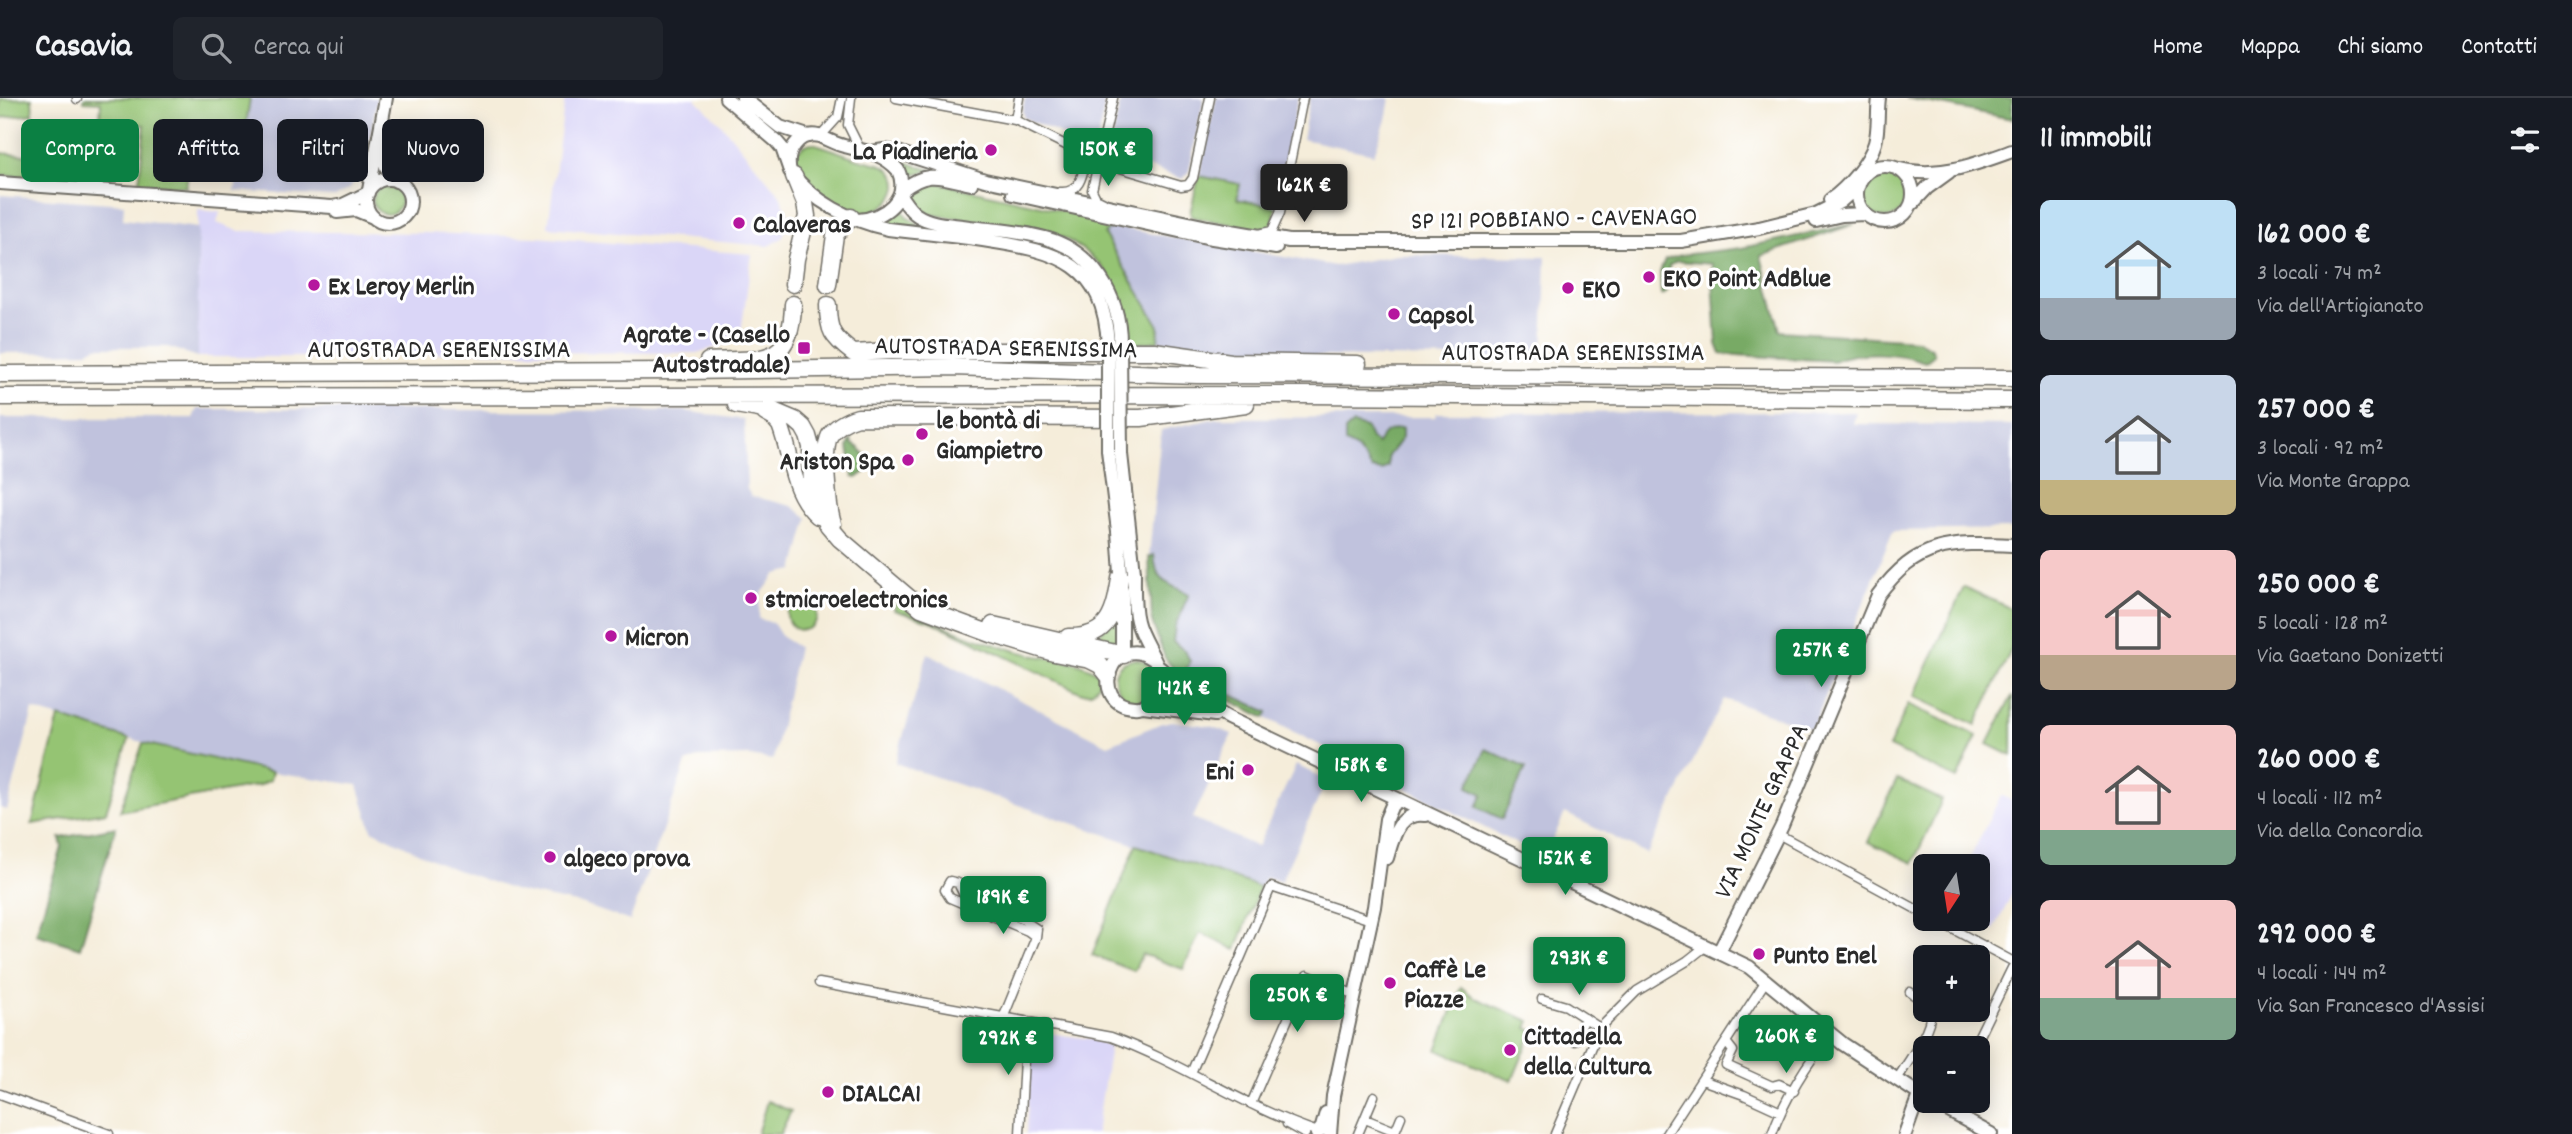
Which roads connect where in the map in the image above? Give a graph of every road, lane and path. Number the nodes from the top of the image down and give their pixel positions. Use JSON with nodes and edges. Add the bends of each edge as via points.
{"nodes":[{"id":1,"x":386,"y":98,"type":"edge"},
{"id":2,"x":726,"y":98,"type":"edge"},
{"id":3,"x":743,"y":98,"type":"edge"},
{"id":4,"x":842,"y":98,"type":"edge"},
{"id":5,"x":850,"y":98,"type":"edge"},
{"id":6,"x":896,"y":98,"type":"edge"},
{"id":7,"x":1019,"y":98,"type":"edge"},
{"id":8,"x":1113,"y":98,"type":"edge"},
{"id":9,"x":1210,"y":98,"type":"edge"},
{"id":10,"x":1303,"y":98,"type":"edge"},
{"id":11,"x":1880,"y":98,"type":"edge"},
{"id":12,"x":1015,"y":120,"type":"junction"},
{"id":13,"x":381,"y":137,"type":"junction"},
{"id":14,"x":814,"y":137,"type":"junction"},
{"id":15,"x":382,"y":143,"type":"edge"},
{"id":16,"x":866,"y":151,"type":"junction"},
{"id":17,"x":2012,"y":153,"type":"edge"},
{"id":18,"x":1087,"y":154,"type":"junction"},
{"id":19,"x":1100,"y":162,"type":"junction"},
{"id":20,"x":1896,"y":168,"type":"junction"},
{"id":21,"x":1871,"y":170,"type":"junction"},
{"id":22,"x":1952,"y":170,"type":"junction"},
{"id":23,"x":792,"y":172,"type":"junction"},
{"id":24,"x":382,"y":182,"type":"edge"},
{"id":25,"x":398,"y":182,"type":"edge"},
{"id":26,"x":0,"y":183,"type":"edge"},
{"id":27,"x":1858,"y":185,"type":"junction"},
{"id":28,"x":1036,"y":190,"type":"junction"},
{"id":29,"x":369,"y":192,"type":"junction"},
{"id":30,"x":1007,"y":192,"type":"junction"},
{"id":31,"x":900,"y":193,"type":"junction"},
{"id":32,"x":1088,"y":195,"type":"junction"},
{"id":33,"x":168,"y":197,"type":"junction"},
{"id":34,"x":1912,"y":203,"type":"junction"},
{"id":35,"x":1280,"y":213,"type":"junction"},
{"id":36,"x":1865,"y":214,"type":"junction"},
{"id":37,"x":373,"y":217,"type":"junction"},
{"id":38,"x":854,"y":219,"type":"junction"},
{"id":39,"x":1208,"y":228,"type":"junction"},
{"id":40,"x":1759,"y":228,"type":"junction"},
{"id":41,"x":1321,"y":242,"type":"junction"},
{"id":42,"x":793,"y":284,"type":"dead end"},
{"id":43,"x":828,"y":285,"type":"dead end"},
{"id":44,"x":793,"y":304,"type":"dead end"},
{"id":45,"x":828,"y":304,"type":"dead end"},
{"id":46,"x":1114,"y":345,"type":"junction"},
{"id":47,"x":686,"y":371,"type":"junction"},
{"id":48,"x":0,"y":374,"type":"edge"},
{"id":49,"x":1443,"y":375,"type":"junction"},
{"id":50,"x":2012,"y":378,"type":"edge"},
{"id":51,"x":1305,"y":395,"type":"junction"},
{"id":52,"x":457,"y":396,"type":"junction"},
{"id":53,"x":0,"y":397,"type":"edge"},
{"id":54,"x":1908,"y":399,"type":"junction"},
{"id":55,"x":2012,"y":400,"type":"edge"},
{"id":56,"x":746,"y":405,"type":"junction"},
{"id":57,"x":2012,"y":410,"type":"edge"},
{"id":58,"x":828,"y":525,"type":"junction"},
{"id":59,"x":840,"y":539,"type":"junction"},
{"id":60,"x":2012,"y":545,"type":"edge"},
{"id":61,"x":1127,"y":573,"type":"junction"},
{"id":62,"x":929,"y":612,"type":"junction"},
{"id":63,"x":1042,"y":636,"type":"junction"},
{"id":64,"x":1123,"y":655,"type":"junction"},
{"id":65,"x":1156,"y":664,"type":"junction"},
{"id":66,"x":1108,"y":675,"type":"junction"},
{"id":67,"x":1143,"y":706,"type":"junction"},
{"id":68,"x":1228,"y":718,"type":"junction"},
{"id":69,"x":1353,"y":778,"type":"junction"},
{"id":70,"x":1400,"y":800,"type":"junction"},
{"id":71,"x":1386,"y":819,"type":"junction"},
{"id":72,"x":1439,"y":819,"type":"junction"},
{"id":73,"x":1778,"y":834,"type":"junction"},
{"id":74,"x":1390,"y":848,"type":"junction"},
{"id":75,"x":1376,"y":896,"type":"junction"},
{"id":76,"x":1913,"y":907,"type":"edge"},
{"id":77,"x":1371,"y":920,"type":"junction"},
{"id":78,"x":1956,"y":931,"type":"edge"},
{"id":79,"x":1036,"y":937,"type":"junction"},
{"id":80,"x":1706,"y":946,"type":"junction"},
{"id":81,"x":1718,"y":952,"type":"junction"},
{"id":82,"x":2012,"y":961,"type":"edge"},
{"id":83,"x":2012,"y":968,"type":"edge"},
{"id":84,"x":1767,"y":979,"type":"junction"},
{"id":85,"x":818,"y":983,"type":"dead end"},
{"id":86,"x":1910,"y":992,"type":"dead end"},
{"id":87,"x":1913,"y":994,"type":"edge"},
{"id":88,"x":1355,"y":996,"type":"junction"},
{"id":89,"x":1542,"y":999,"type":"dead end"},
{"id":90,"x":1004,"y":1016,"type":"junction"},
{"id":91,"x":1585,"y":1018,"type":"junction"},
{"id":92,"x":1026,"y":1021,"type":"junction"},
{"id":93,"x":1929,"y":1022,"type":"edge"},
{"id":94,"x":1600,"y":1028,"type":"junction"},
{"id":95,"x":1831,"y":1035,"type":"junction"},
{"id":96,"x":1979,"y":1036,"type":"edge"},
{"id":97,"x":1575,"y":1041,"type":"dead end"},
{"id":98,"x":1726,"y":1042,"type":"junction"},
{"id":99,"x":1191,"y":1073,"type":"junction"},
{"id":100,"x":1702,"y":1080,"type":"junction"},
{"id":101,"x":1896,"y":1081,"type":"junction"},
{"id":102,"x":1794,"y":1091,"type":"junction"},
{"id":103,"x":1913,"y":1091,"type":"edge"},
{"id":104,"x":0,"y":1094,"type":"edge"},
{"id":105,"x":1374,"y":1096,"type":"dead end"},
{"id":106,"x":1251,"y":1104,"type":"junction"},
{"id":107,"x":1781,"y":1112,"type":"junction"},
{"id":108,"x":1917,"y":1113,"type":"edge"},
{"id":109,"x":1958,"y":1113,"type":"edge"},
{"id":110,"x":1401,"y":1117,"type":"dead end"},
{"id":111,"x":1365,"y":1119,"type":"junction"},
{"id":112,"x":1320,"y":1133,"type":"edge"},
{"id":113,"x":1395,"y":1133,"type":"edge"},
{"id":114,"x":109,"y":1134,"type":"edge"},
{"id":115,"x":1020,"y":1134,"type":"edge"},
{"id":116,"x":1358,"y":1134,"type":"edge"},
{"id":117,"x":1555,"y":1134,"type":"edge"},
{"id":118,"x":1667,"y":1134,"type":"edge"},
{"id":119,"x":1772,"y":1134,"type":"edge"},
{"id":120,"x":1905,"y":1134,"type":"edge"},
{"id":121,"x":1991,"y":1134,"type":"edge"}],
"edges":[{"from":1,"to":13,"type":"main road"},
{"from":2,"to":23,"type":"main road","via":[[776,141]]},
{"from":3,"to":14,"type":"main road","via":[[779,127]]},
{"from":4,"to":14,"type":"street","via":[[838,117]]},
{"from":5,"to":16,"type":"street","via":[[848,125]]},
{"from":6,"to":12,"type":"street"},
{"from":7,"to":12,"type":"street"},
{"from":8,"to":19,"type":"street"},
{"from":9,"to":19,"type":"street","via":[[1188,185],[1168,184]]},
{"from":10,"to":35,"type":"street"},
{"from":11,"to":21,"type":"main road","via":[[1881,149]]},
{"from":11,"to":40,"type":"main road","via":[[1873,149],[1839,193],[1811,210]]},
{"from":12,"to":18,"type":"street"},
{"from":13,"to":15,"type":"main road"},
{"from":13,"to":29,"type":"main road"},
{"from":14,"to":16,"type":"main road"},
{"from":14,"to":23,"type":"main road","via":[[792,147]]},
{"from":16,"to":28,"type":"main road","name":"SP 121 POBBIANO - CAVENAGO","via":[[892,150],[976,177]]},
{"from":16,"to":31,"type":"main road","via":[[898,170]]},
{"from":17,"to":22,"type":"main road","name":"SP 121 POBBIANO - CAVENAGO"},
{"from":18,"to":19,"type":"street"},
{"from":18,"to":28,"type":"street","via":[[1073,190]]},
{"from":19,"to":32,"type":"street"},
{"from":20,"to":21,"type":"main road","name":"SP 121 POBBIANO - CAVENAGO"},
{"from":20,"to":22,"type":"main road","name":"SP 121 POBBIANO - CAVENAGO","via":[[1924,173]]},
{"from":20,"to":34,"type":"main road","via":[[1910,181]]},
{"from":21,"to":27,"type":"main road","name":"SP 121 POBBIANO - CAVENAGO"},
{"from":22,"to":34,"type":"main road","name":"SP 121 POBBIANO - CAVENAGO"},
{"from":23,"to":38,"type":"main road","via":[[833,208]]},
{"from":23,"to":42,"type":"highway","via":[[807,216]]},
{"from":24,"to":29,"type":"main road"},
{"from":25,"to":37,"type":"main road","via":[[409,196],[405,215],[389,222]]},
{"from":26,"to":33,"type":"main road"},
{"from":27,"to":36,"type":"main road","via":[[1858,201]]},
{"from":27,"to":40,"type":"main road","name":"SP 121 POBBIANO - CAVENAGO","via":[[1825,210]]},
{"from":28,"to":32,"type":"main road","name":"SP 121 POBBIANO - CAVENAGO"},
{"from":29,"to":33,"type":"main road","via":[[332,207]]},
{"from":29,"to":37,"type":"main road","via":[[367,204]]},
{"from":30,"to":31,"type":"main road","name":"SP 121 POBBIANO - CAVENAGO","via":[[929,175]]},
{"from":30,"to":32,"type":"main road","via":[[1073,204]]},
{"from":30,"to":36,"type":"main road","name":"SP 121 POBBIANO - CAVENAGO","via":[[1200,236],[1299,249],[1679,248]]},
{"from":31,"to":38,"type":"main road","name":"SP 121 POBBIANO - CAVENAGO","via":[[885,213]]},
{"from":31,"to":46,"type":"main road","via":[[912,211],[928,220],[1025,234],[1070,249],[1092,267],[1107,288],[1118,318]]},
{"from":32,"to":39,"type":"main road","name":"SP 121 POBBIANO - CAVENAGO","via":[[1123,209]]},
{"from":33,"to":37,"type":"main road","via":[[183,202],[322,212],[356,210]]},
{"from":34,"to":36,"type":"main road","name":"SP 121 POBBIANO - CAVENAGO","via":[[1906,214],[1893,221],[1880,222]]},
{"from":35,"to":39,"type":"street","via":[[1274,229],[1266,233]]},
{"from":35,"to":41,"type":"street","via":[[1284,234]]},
{"from":38,"to":43,"type":"highway","via":[[835,235]]},
{"from":38,"to":46,"type":"main road","via":[[888,229],[1056,255],[1077,270],[1096,293]]},
{"from":39,"to":41,"type":"main road","name":"SP 121 POBBIANO - CAVENAGO","via":[[1273,240]]},
{"from":40,"to":41,"type":"main road","name":"SP 121 POBBIANO - CAVENAGO","via":[[1658,242]]},
{"from":44,"to":47,"type":"highway","via":[[791,332],[775,354],[696,361]]},
{"from":45,"to":49,"type":"highway","via":[[830,331],[853,353],[1154,351],[1231,362],[1387,365]]},
{"from":46,"to":61,"type":"main road","bridge":true,"via":[[1108,450]]},
{"from":47,"to":48,"type":"highway","name":"AUTOSTRADA SERENISSIMA"},
{"from":47,"to":49,"type":"highway","name":"AUTOSTRADA SERENISSIMA","via":[[953,367]]},
{"from":49,"to":50,"type":"highway","name":"AUTOSTRADA SERENISSIMA"},
{"from":51,"to":52,"type":"highway","name":"AUTOSTRADA SERENISSIMA"},
{"from":51,"to":54,"type":"highway","name":"AUTOSTRADA SERENISSIMA"},
{"from":51,"to":59,"type":"highway","via":[[1141,418],[858,417],[834,431],[827,446],[828,499]]},
{"from":52,"to":53,"type":"highway","name":"AUTOSTRADA SERENISSIMA"},
{"from":52,"to":56,"type":"highway"},
{"from":54,"to":55,"type":"highway","name":"AUTOSTRADA SERENISSIMA"},
{"from":54,"to":57,"type":"highway","via":[[1938,408]]},
{"from":56,"to":58,"type":"highway","via":[[780,425],[801,498]]},
{"from":56,"to":58,"type":"highway","via":[[790,418],[807,432],[812,494]]},
{"from":58,"to":59,"type":"highway"},
{"from":59,"to":62,"type":"highway"},
{"from":60,"to":73,"type":"main road","name":"VIA MONTE GRAPPA","via":[[1979,543],[1921,553],[1888,581],[1870,612]]},
{"from":61,"to":63,"type":"highway","via":[[1111,617],[1100,631],[1077,638]]},
{"from":61,"to":64,"type":"main road"},
{"from":61,"to":65,"type":"main road","via":[[1137,622]]},
{"from":62,"to":63,"type":"highway"},
{"from":62,"to":66,"type":"highway","via":[[1019,643],[1093,661]]},
{"from":63,"to":64,"type":"highway"},
{"from":64,"to":65,"type":"main road","via":[[1139,653]]},
{"from":64,"to":66,"type":"main road"},
{"from":65,"to":67,"type":"main road","via":[[1162,680],[1160,691]]},
{"from":65,"to":68,"type":"main road","via":[[1188,695]]},
{"from":66,"to":67,"type":"main road","via":[[1109,689],[1118,702]]},
{"from":67,"to":68,"type":"main road"},
{"from":68,"to":69,"type":"main road"},
{"from":69,"to":70,"type":"main road"},
{"from":69,"to":71,"type":"main road","via":[[1378,799]]},
{"from":70,"to":71,"type":"main road"},
{"from":70,"to":72,"type":"main road"},
{"from":70,"to":74,"type":"main road"},
{"from":71,"to":75,"type":"main road"},
{"from":72,"to":74,"type":"main road","via":[[1407,816]]},
{"from":72,"to":80,"type":"main road"},
{"from":73,"to":76,"type":"street"},
{"from":73,"to":81,"type":"main road","name":"VIA MONTE GRAPPA"},
{"from":74,"to":75,"type":"main road"},
{"from":75,"to":77,"type":"main road"},
{"from":77,"to":88,"type":"main road"},
{"from":77,"to":99,"type":"street","via":[[1271,887]]},
{"from":78,"to":82,"type":"street"},
{"from":79,"to":79,"type":"street","via":[[1037,929],[1022,919],[965,897],[958,883],[946,885],[950,898]]},
{"from":79,"to":90,"type":"street"},
{"from":80,"to":81,"type":"main road"},
{"from":80,"to":94,"type":"street","via":[[1637,991]]},
{"from":81,"to":84,"type":"main road"},
{"from":83,"to":96,"type":"street"},
{"from":84,"to":95,"type":"main road"},
{"from":84,"to":98,"type":"street"},
{"from":85,"to":90,"type":"street"},
{"from":86,"to":87,"type":"street"},
{"from":88,"to":106,"type":"street","via":[[1307,975]]},
{"from":88,"to":112,"type":"main road"},
{"from":89,"to":91,"type":"street"},
{"from":90,"to":92,"type":"street"},
{"from":91,"to":94,"type":"street"},
{"from":91,"to":97,"type":"street"},
{"from":92,"to":99,"type":"street","via":[[1111,1037]]},
{"from":92,"to":115,"type":"street"},
{"from":93,"to":101,"type":"street"},
{"from":94,"to":117,"type":"street"},
{"from":95,"to":101,"type":"main road"},
{"from":95,"to":102,"type":"street"},
{"from":98,"to":100,"type":"street"},
{"from":98,"to":102,"type":"street","via":[[1733,1051],[1726,1065]]},
{"from":99,"to":106,"type":"street"},
{"from":100,"to":107,"type":"street"},
{"from":100,"to":118,"type":"street"},
{"from":101,"to":103,"type":"main road"},
{"from":102,"to":107,"type":"street"},
{"from":104,"to":114,"type":"street"},
{"from":105,"to":111,"type":"street"},
{"from":106,"to":112,"type":"street"},
{"from":107,"to":119,"type":"street"},
{"from":108,"to":120,"type":"main road"},
{"from":109,"to":121,"type":"main road"},
{"from":110,"to":113,"type":"street"},
{"from":111,"to":113,"type":"street"},
{"from":111,"to":116,"type":"street"}]}
